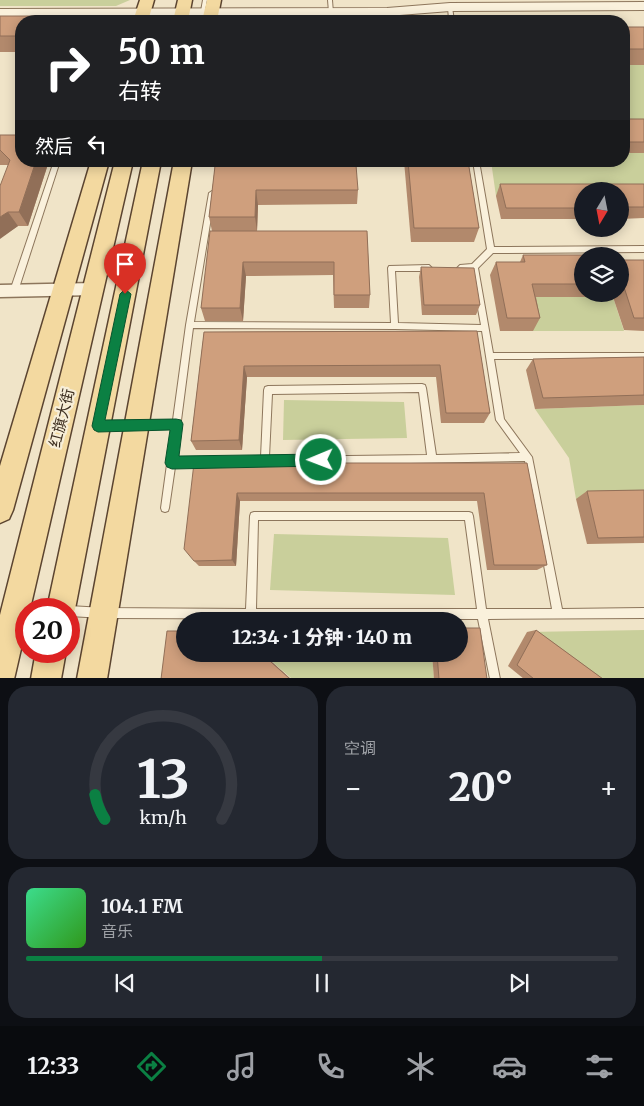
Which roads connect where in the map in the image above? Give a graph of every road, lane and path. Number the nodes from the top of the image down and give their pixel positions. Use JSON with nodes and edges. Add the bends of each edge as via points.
{"nodes":[{"id":1,"x":453,"y":5,"type":"edge"},
{"id":2,"x":330,"y":6,"type":"edge"},
{"id":3,"x":644,"y":6,"type":"edge"},
{"id":4,"x":208,"y":9,"type":"edge"},
{"id":5,"x":152,"y":11,"type":"edge"},
{"id":6,"x":183,"y":11,"type":"edge"},
{"id":7,"x":0,"y":13,"type":"edge"},
{"id":8,"x":54,"y":15,"type":"edge"},
{"id":9,"x":123,"y":15,"type":"edge"},
{"id":10,"x":230,"y":15,"type":"edge"},
{"id":11,"x":244,"y":15,"type":"edge"},
{"id":12,"x":55,"y":167,"type":"edge"},
{"id":13,"x":98,"y":167,"type":"edge"},
{"id":14,"x":123,"y":167,"type":"edge"},
{"id":15,"x":151,"y":167,"type":"edge"},
{"id":16,"x":183,"y":167,"type":"edge"},
{"id":17,"x":477,"y":167,"type":"edge"},
{"id":18,"x":214,"y":180,"type":"edge"},
{"id":19,"x":644,"y":249,"type":"edge"},
{"id":20,"x":491,"y":250,"type":"junction"},
{"id":21,"x":437,"y":268,"type":"edge"},
{"id":22,"x":456,"y":268,"type":"edge"},
{"id":23,"x":474,"y":268,"type":"junction"},
{"id":24,"x":94,"y":289,"type":"junction"},
{"id":25,"x":62,"y":290,"type":"junction"},
{"id":26,"x":7,"y":291,"type":"edge"},
{"id":27,"x":190,"y":325,"type":"junction"},
{"id":28,"x":395,"y":326,"type":"junction"},
{"id":29,"x":485,"y":328,"type":"junction"},
{"id":30,"x":490,"y":356,"type":"junction"},
{"id":31,"x":644,"y":356,"type":"edge"},
{"id":32,"x":176,"y":424,"type":"junction"},
{"id":33,"x":136,"y":425,"type":"junction"},
{"id":34,"x":98,"y":426,"type":"junction"},
{"id":35,"x":528,"y":457,"type":"junction"},
{"id":36,"x":432,"y":458,"type":"junction"},
{"id":37,"x":265,"y":461,"type":"junction"},
{"id":38,"x":172,"y":463,"type":"junction"},
{"id":39,"x":165,"y":508,"type":"dead end"},
{"id":40,"x":0,"y":510,"type":"edge"},
{"id":41,"x":63,"y":598,"type":"edge"},
{"id":42,"x":80,"y":612,"type":"edge"},
{"id":43,"x":251,"y":612,"type":"edge"},
{"id":44,"x":104,"y":613,"type":"junction"},
{"id":45,"x":176,"y":613,"type":"edge"},
{"id":46,"x":644,"y":613,"type":"edge"},
{"id":47,"x":468,"y":614,"type":"edge"},
{"id":48,"x":482,"y":614,"type":"junction"},
{"id":49,"x":558,"y":614,"type":"junction"},
{"id":50,"x":49,"y":663,"type":"edge"},
{"id":51,"x":0,"y":676,"type":"edge"},
{"id":52,"x":46,"y":678,"type":"edge"},
{"id":53,"x":92,"y":678,"type":"edge"},
{"id":54,"x":495,"y":678,"type":"edge"}],
"edges":[{"from":1,"to":2,"type":"street","via":[[387,12]]},
{"from":1,"to":3,"type":"street"},
{"from":2,"to":11,"type":"street"},
{"from":4,"to":6,"type":"street"},
{"from":4,"to":10,"type":"street"},
{"from":5,"to":6,"type":"street"},
{"from":5,"to":9,"type":"street"},
{"from":7,"to":8,"type":"street"},
{"from":12,"to":26,"type":"lane"},
{"from":13,"to":25,"type":"main road"},
{"from":14,"to":24,"type":"main road","name":"红旗大街"},
{"from":15,"to":34,"type":"main road"},
{"from":16,"to":33,"type":"main road"},
{"from":17,"to":20,"type":"lane"},
{"from":18,"to":27,"type":"lane"},
{"from":19,"to":20,"type":"lane"},
{"from":20,"to":23,"type":"lane"},
{"from":21,"to":28,"type":"lane","via":[[391,268]]},
{"from":22,"to":23,"type":"lane"},
{"from":23,"to":29,"type":"lane"},
{"from":24,"to":25,"type":"street"},
{"from":24,"to":51,"type":"main road","name":"红旗大街"},
{"from":25,"to":26,"type":"street"},
{"from":25,"to":40,"type":"main road"},
{"from":27,"to":28,"type":"lane"},
{"from":27,"to":32,"type":"lane"},
{"from":28,"to":29,"type":"lane"},
{"from":29,"to":30,"type":"lane"},
{"from":30,"to":31,"type":"lane"},
{"from":30,"to":35,"type":"lane","via":[[500,420]]},
{"from":32,"to":33,"type":"lane"},
{"from":32,"to":38,"type":"lane"},
{"from":33,"to":34,"type":"lane"},
{"from":33,"to":44,"type":"main road"},
{"from":34,"to":41,"type":"main road"},
{"from":35,"to":36,"type":"lane"},
{"from":35,"to":49,"type":"lane"},
{"from":36,"to":37,"type":"lane"},
{"from":36,"to":37,"type":"lane","via":[[422,388],[268,390]]},
{"from":37,"to":38,"type":"lane"},
{"from":38,"to":39,"type":"lane"},
{"from":42,"to":44,"type":"lane"},
{"from":43,"to":48,"type":"lane","via":[[254,516],[469,516]]},
{"from":44,"to":45,"type":"lane"},
{"from":44,"to":53,"type":"main road"},
{"from":46,"to":49,"type":"lane"},
{"from":47,"to":48,"type":"lane"},
{"from":48,"to":49,"type":"lane"},
{"from":48,"to":54,"type":"lane"},
{"from":50,"to":52,"type":"main road"}]}
